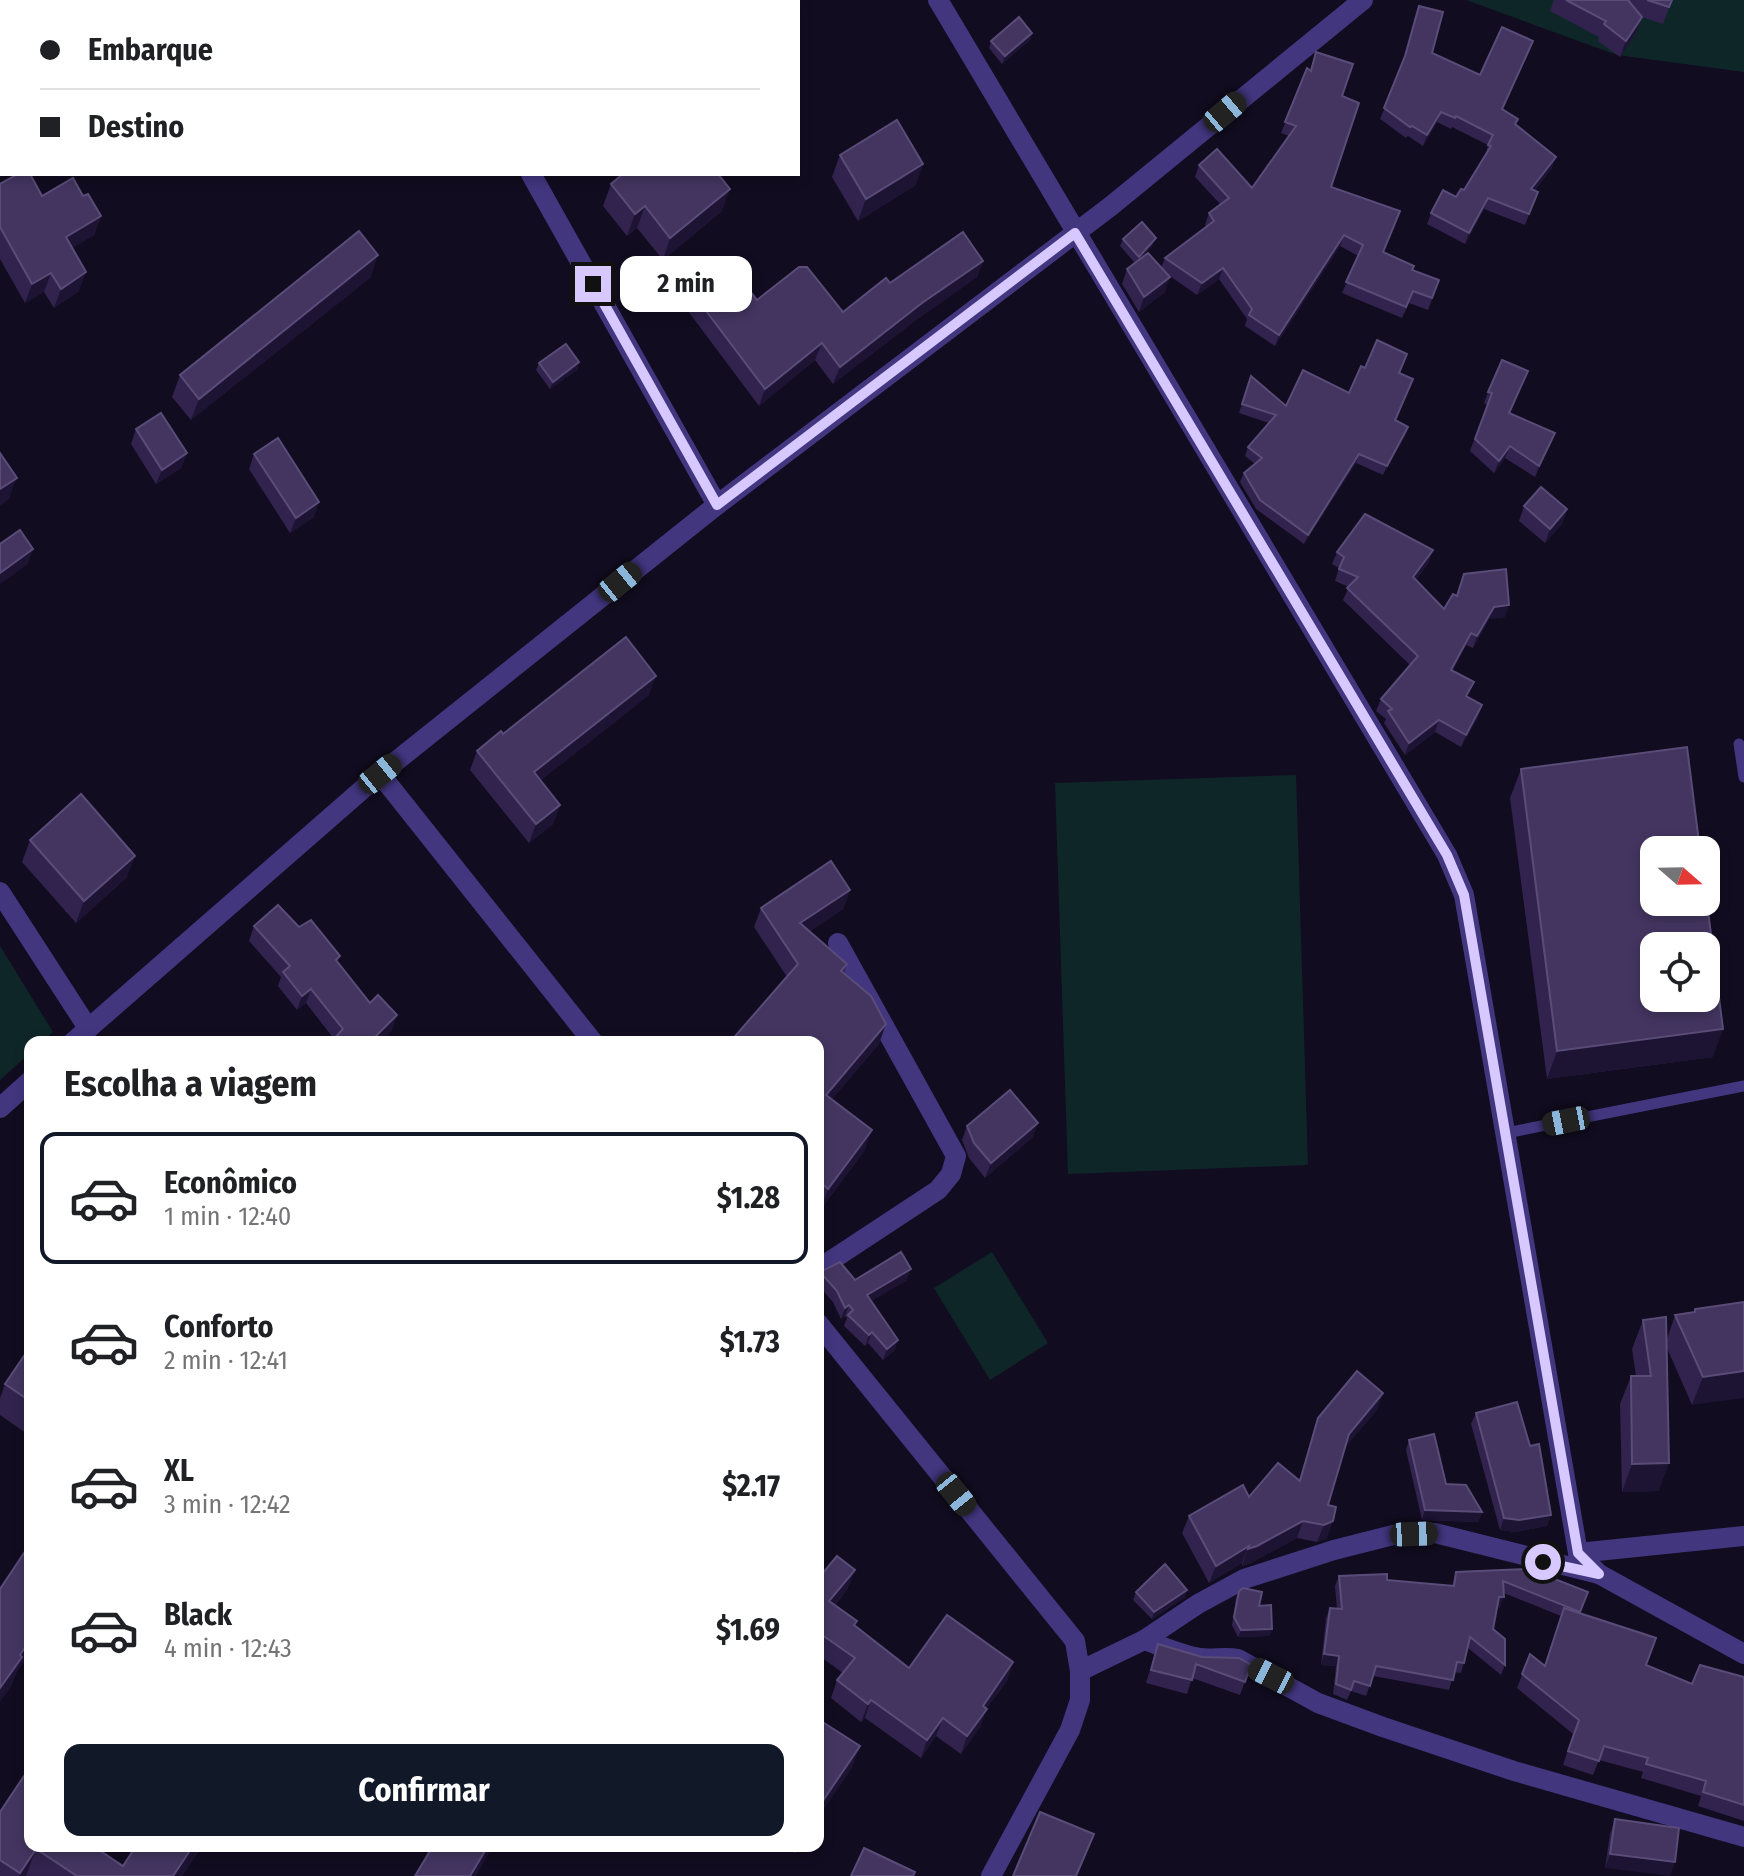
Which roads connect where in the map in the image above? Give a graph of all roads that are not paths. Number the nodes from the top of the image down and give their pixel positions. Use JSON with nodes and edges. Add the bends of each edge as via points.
{"nodes":[{"id":1,"x":938,"y":0,"type":"edge"},
{"id":2,"x":1363,"y":0,"type":"edge"},
{"id":3,"x":532,"y":176,"type":"edge"},
{"id":4,"x":1075,"y":233,"type":"junction"},
{"id":5,"x":717,"y":505,"type":"junction"},
{"id":6,"x":1739,"y":744,"type":"dead end"},
{"id":7,"x":380,"y":774,"type":"junction"},
{"id":8,"x":1744,"y":777,"type":"edge"},
{"id":9,"x":0,"y":892,"type":"edge"},
{"id":10,"x":838,"y":943,"type":"dead end"},
{"id":11,"x":80,"y":1035,"type":"edge"},
{"id":12,"x":588,"y":1036,"type":"edge"},
{"id":13,"x":24,"y":1086,"type":"edge"},
{"id":14,"x":1744,"y":1086,"type":"edge"},
{"id":15,"x":0,"y":1108,"type":"edge"},
{"id":16,"x":1506,"y":1133,"type":"junction"},
{"id":17,"x":824,"y":1265,"type":"edge"},
{"id":18,"x":824,"y":1330,"type":"edge"},
{"id":19,"x":1744,"y":1536,"type":"edge"},
{"id":20,"x":1578,"y":1553,"type":"junction"},
{"id":21,"x":1599,"y":1574,"type":"junction"},
{"id":22,"x":1144,"y":1640,"type":"junction"},
{"id":23,"x":1744,"y":1654,"type":"edge"},
{"id":24,"x":1080,"y":1671,"type":"junction"},
{"id":25,"x":1744,"y":1837,"type":"edge"},
{"id":26,"x":991,"y":1876,"type":"edge"}],
"edges":[{"from":1,"to":4,"type":"street"},
{"from":2,"to":4,"type":"street"},
{"from":3,"to":5,"type":"street"},
{"from":4,"to":5,"type":"street"},
{"from":4,"to":16,"type":"street","via":[[1447,855],[1464,895]]},
{"from":5,"to":7,"type":"street"},
{"from":6,"to":8,"type":"lane"},
{"from":7,"to":11,"type":"street"},
{"from":7,"to":12,"type":"street"},
{"from":9,"to":11,"type":"street"},
{"from":10,"to":17,"type":"street","via":[[956,1156],[951,1174],[938,1190]]},
{"from":13,"to":15,"type":"street"},
{"from":14,"to":16,"type":"lane"},
{"from":16,"to":20,"type":"street"},
{"from":18,"to":24,"type":"street","via":[[1075,1641]]},
{"from":19,"to":20,"type":"street"},
{"from":20,"to":21,"type":"street"},
{"from":21,"to":22,"type":"street","via":[[1435,1533],[1393,1535],[1244,1579]]},
{"from":21,"to":23,"type":"street"},
{"from":22,"to":24,"type":"street"},
{"from":22,"to":25,"type":"street","via":[[1196,1658],[1238,1659],[1318,1703],[1383,1727]]},
{"from":24,"to":26,"type":"street","via":[[1080,1700],[1070,1730]]}]}
